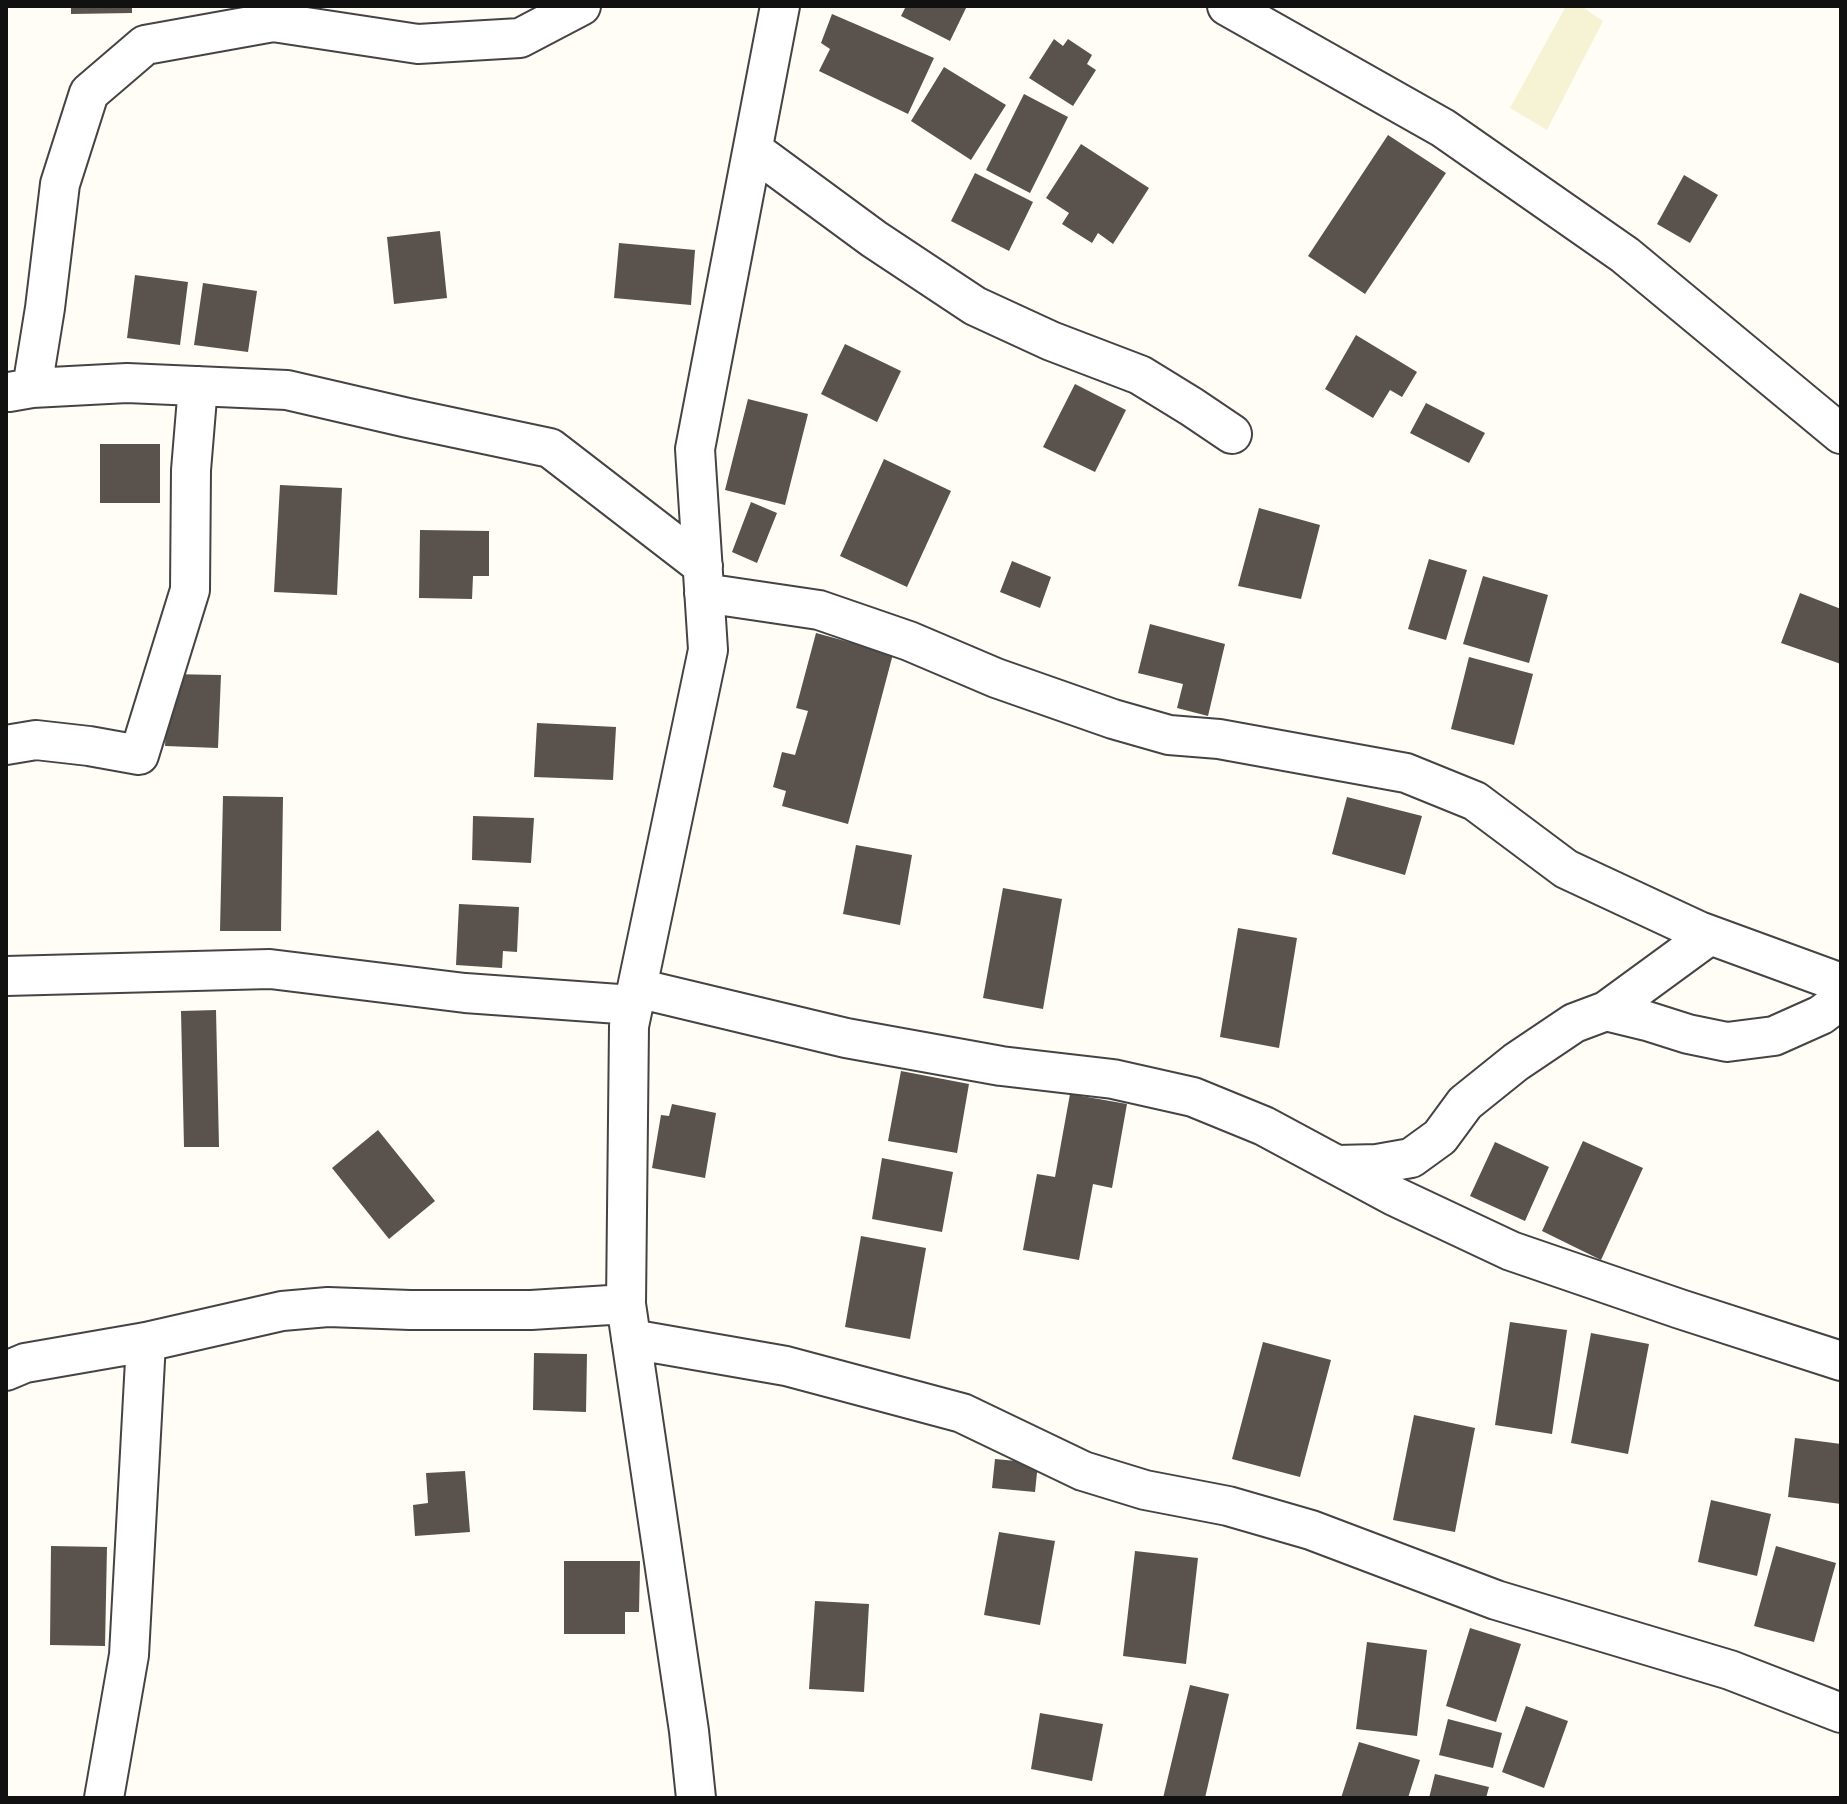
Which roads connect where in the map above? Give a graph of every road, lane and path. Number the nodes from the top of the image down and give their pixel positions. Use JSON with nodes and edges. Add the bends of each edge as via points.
{"nodes":[{"id":1,"x":581,"y":6,"type":"edge"},
{"id":2,"x":780,"y":6,"type":"edge"},
{"id":3,"x":1227,"y":6,"type":"edge"},
{"id":4,"x":753,"y":150,"type":"junction"},
{"id":5,"x":198,"y":386,"type":"junction"},
{"id":6,"x":19,"y":390,"type":"edge"},
{"id":7,"x":1232,"y":434,"type":"dead end"},
{"id":8,"x":1841,"y":434,"type":"edge"},
{"id":9,"x":703,"y":579,"type":"junction"},
{"id":10,"x":6,"y":745,"type":"edge"},
{"id":11,"x":1710,"y":935,"type":"junction"},
{"id":12,"x":6,"y":976,"type":"edge"},
{"id":13,"x":1841,"y":983,"type":"edge"},
{"id":14,"x":635,"y":996,"type":"junction"},
{"id":15,"x":1841,"y":1000,"type":"edge"},
{"id":16,"x":1606,"y":1011,"type":"junction"},
{"id":17,"x":1337,"y":1165,"type":"junction"},
{"id":18,"x":628,"y":1322,"type":"junction"},
{"id":19,"x":146,"y":1342,"type":"junction"},
{"id":20,"x":1841,"y":1361,"type":"edge"},
{"id":21,"x":6,"y":1371,"type":"edge"},
{"id":22,"x":1841,"y":1713,"type":"edge"},
{"id":23,"x":703,"y":1797,"type":"edge"},
{"id":24,"x":104,"y":1798,"type":"edge"}],
"edges":[{"from":1,"to":6,"type":"street","via":[[520,38],[418,44],[273,22],[145,45],[89,93],[60,184],[45,308]]},
{"from":2,"to":4,"type":"street"},
{"from":3,"to":8,"type":"street","via":[[1456,137],[1625,255]]},
{"from":4,"to":7,"type":"street","via":[[975,306],[1140,375]]},
{"from":4,"to":9,"type":"street","via":[[695,449]]},
{"from":5,"to":6,"type":"street","via":[[127,383]]},
{"from":5,"to":9,"type":"street","via":[[287,390],[550,448]]},
{"from":5,"to":10,"type":"street","via":[[190,590],[139,755],[36,740]]},
{"from":9,"to":11,"type":"street","via":[[819,610],[1011,684],[1169,735],[1406,773],[1475,801],[1566,869]]},
{"from":9,"to":14,"type":"street","via":[[708,650]]},
{"from":11,"to":13,"type":"street"},
{"from":11,"to":16,"type":"street"},
{"from":12,"to":14,"type":"street","via":[[270,969],[465,993]]},
{"from":14,"to":17,"type":"street","via":[[1193,1097],[1264,1126]]},
{"from":14,"to":18,"type":"street","via":[[629,1026]]},
{"from":15,"to":16,"type":"street","via":[[1774,1036],[1727,1042]]},
{"from":16,"to":17,"type":"street","via":[[1574,1023],[1516,1062],[1465,1103],[1440,1137],[1411,1158]]},
{"from":17,"to":20,"type":"street","via":[[1511,1251]]},
{"from":18,"to":19,"type":"street","via":[[531,1310],[328,1307],[282,1311]]},
{"from":18,"to":22,"type":"street","via":[[962,1413],[1083,1471],[1311,1530],[1496,1600],[1730,1670]]},
{"from":18,"to":23,"type":"street"},
{"from":19,"to":21,"type":"street"},
{"from":19,"to":24,"type":"street","via":[[129,1655]]}]}
